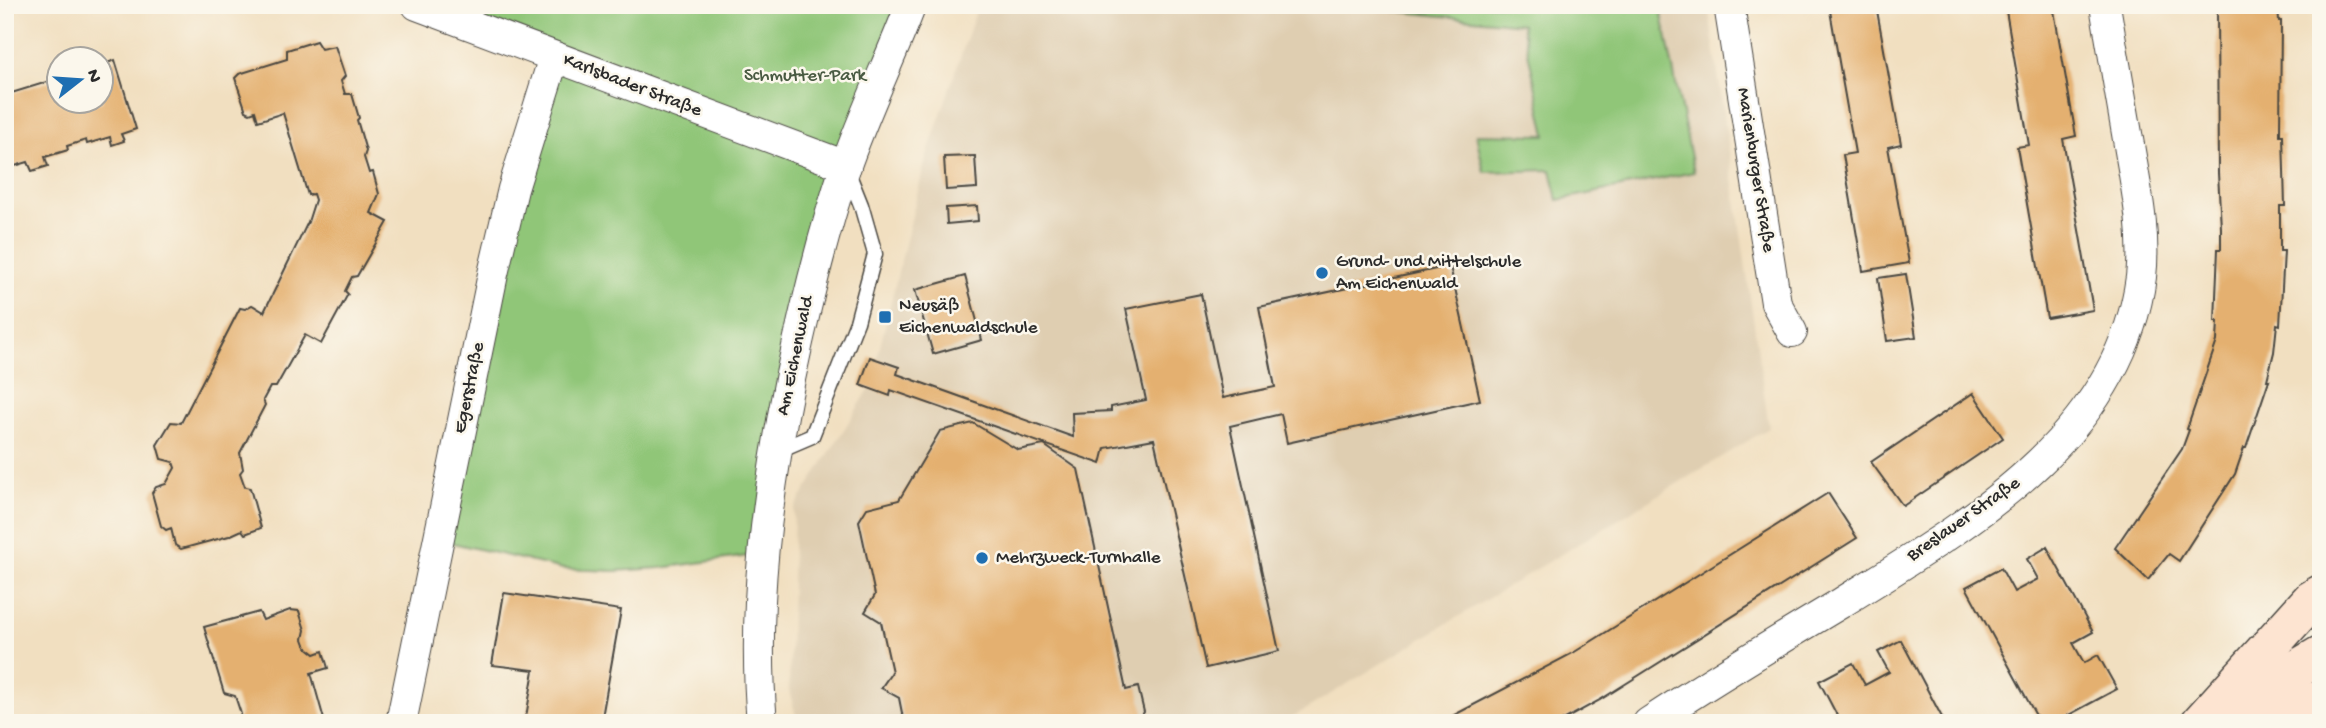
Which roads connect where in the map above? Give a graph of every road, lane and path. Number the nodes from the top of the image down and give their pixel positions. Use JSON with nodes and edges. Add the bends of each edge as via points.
{"nodes":[{"id":1,"x":418,"y":5,"type":"edge"},
{"id":2,"x":911,"y":5,"type":"edge"},
{"id":3,"x":1730,"y":5,"type":"edge"},
{"id":4,"x":2105,"y":5,"type":"edge"},
{"id":5,"x":554,"y":57,"type":"junction"},
{"id":6,"x":846,"y":166,"type":"junction"},
{"id":7,"x":1792,"y":332,"type":"dead end"},
{"id":8,"x":776,"y":451,"type":"junction"},
{"id":9,"x":2318,"y":592,"type":"edge"},
{"id":10,"x":2321,"y":655,"type":"edge"},
{"id":11,"x":2321,"y":700,"type":"edge"},
{"id":12,"x":401,"y":723,"type":"edge"},
{"id":13,"x":762,"y":723,"type":"edge"},
{"id":14,"x":1648,"y":723,"type":"edge"},
{"id":15,"x":2200,"y":723,"type":"edge"},
{"id":16,"x":2206,"y":723,"type":"edge"},
{"id":17,"x":2227,"y":723,"type":"edge"}],
"edges":[{"from":1,"to":5,"type":"street","name":"Karlsbader Straße"},
{"from":2,"to":6,"type":"street","name":"Am Eichenwald"},
{"from":3,"to":7,"type":"street","name":"Marienburger Straße","via":[[1776,303]]},
{"from":4,"to":14,"type":"street","name":"Breslauer Straße","via":[[2141,237],[2135,312],[2107,379],[2057,444],[1995,501]]},
{"from":5,"to":6,"type":"street","name":"Karlsbader Straße"},
{"from":5,"to":12,"type":"street","name":"Egerstraße","via":[[513,189],[493,274]]},
{"from":6,"to":8,"type":"street","name":"Am Eichenwald","via":[[814,272]]},
{"from":6,"to":8,"type":"lane","via":[[875,254],[857,322],[812,436]]},
{"from":8,"to":13,"type":"street","name":"Am Eichenwald","via":[[759,624]]},
{"from":9,"to":15,"type":"street"},
{"from":10,"to":16,"type":"street"},
{"from":11,"to":17,"type":"street"}]}
